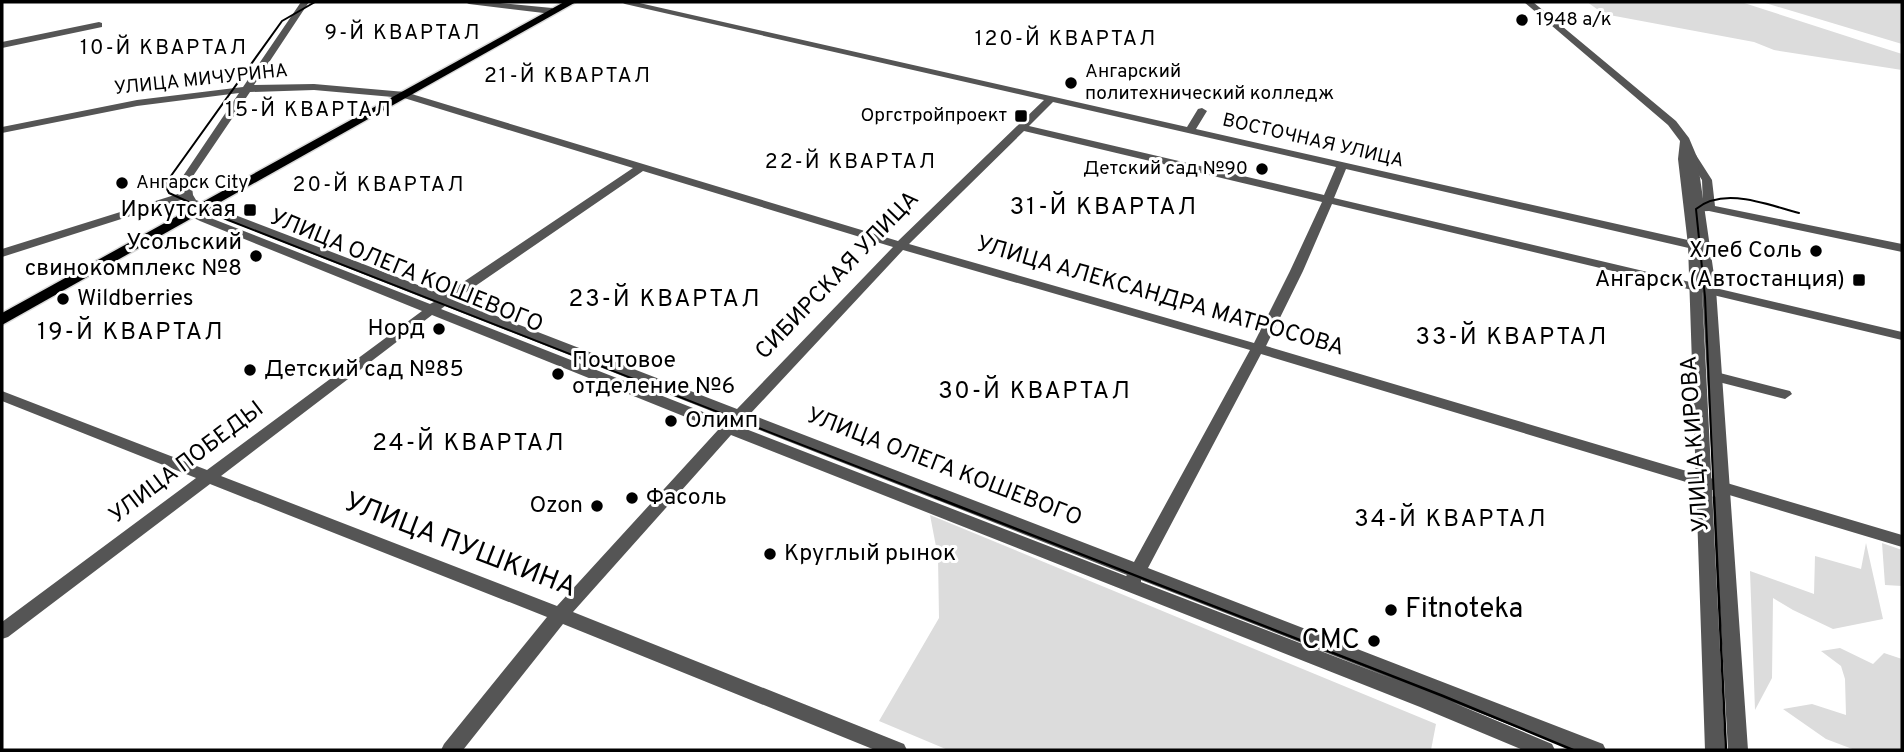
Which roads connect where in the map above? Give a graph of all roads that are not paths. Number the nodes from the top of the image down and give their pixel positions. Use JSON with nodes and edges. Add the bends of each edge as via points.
{"nodes":[{"id":1,"x":305,"y":2,"type":"edge"},
{"id":2,"x":469,"y":2,"type":"edge"},
{"id":3,"x":571,"y":2,"type":"edge"},
{"id":4,"x":625,"y":2,"type":"edge"},
{"id":5,"x":1528,"y":2,"type":"edge"},
{"id":6,"x":552,"y":11,"type":"junction"},
{"id":7,"x":99,"y":25,"type":"dead end"},
{"id":8,"x":2,"y":44,"type":"edge"},
{"id":9,"x":245,"y":89,"type":"junction"},
{"id":10,"x":405,"y":95,"type":"junction"},
{"id":11,"x":1051,"y":99,"type":"junction"},
{"id":12,"x":1202,"y":111,"type":"dead end"},
{"id":13,"x":1022,"y":127,"type":"junction"},
{"id":14,"x":2,"y":130,"type":"edge"},
{"id":15,"x":1190,"y":131,"type":"junction"},
{"id":16,"x":1684,"y":138,"type":"junction"},
{"id":17,"x":1342,"y":165,"type":"junction"},
{"id":18,"x":643,"y":166,"type":"junction"},
{"id":19,"x":1329,"y":200,"type":"junction"},
{"id":20,"x":191,"y":204,"type":"junction"},
{"id":21,"x":208,"y":206,"type":"junction"},
{"id":22,"x":1700,"y":209,"type":"junction"},
{"id":23,"x":900,"y":246,"type":"junction"},
{"id":24,"x":1902,"y":247,"type":"edge"},
{"id":25,"x":1698,"y":250,"type":"junction"},
{"id":26,"x":2,"y":253,"type":"edge"},
{"id":27,"x":1708,"y":265,"type":"joint"},
{"id":28,"x":1702,"y":287,"type":"junction"},
{"id":29,"x":438,"y":305,"type":"junction"},
{"id":30,"x":2,"y":320,"type":"edge"},
{"id":31,"x":1902,"y":336,"type":"edge"},
{"id":32,"x":1257,"y":348,"type":"junction"},
{"id":33,"x":1716,"y":377,"type":"junction"},
{"id":34,"x":1785,"y":394,"type":"dead end"},
{"id":35,"x":2,"y":396,"type":"edge"},
{"id":36,"x":741,"y":414,"type":"junction"},
{"id":37,"x":728,"y":428,"type":"junction"},
{"id":38,"x":206,"y":477,"type":"junction"},
{"id":39,"x":1704,"y":483,"type":"junction"},
{"id":40,"x":1724,"y":489,"type":"junction"},
{"id":41,"x":1902,"y":541,"type":"edge"},
{"id":42,"x":1134,"y":578,"type":"junction"},
{"id":43,"x":560,"y":615,"type":"junction"},
{"id":44,"x":2,"y":632,"type":"edge"},
{"id":45,"x":450,"y":750,"type":"edge"},
{"id":46,"x":897,"y":750,"type":"edge"},
{"id":47,"x":1545,"y":750,"type":"edge"},
{"id":48,"x":1596,"y":750,"type":"edge"},
{"id":49,"x":1715,"y":750,"type":"edge"},
{"id":50,"x":1738,"y":750,"type":"edge"}],
"edges":[{"from":1,"to":9,"type":"street"},
{"from":2,"to":6,"type":"street"},
{"from":3,"to":6,"type":"main road"},
{"from":4,"to":11,"type":"street","name":"ВОСТОЧНАЯ УЛИЦА"},
{"from":5,"to":16,"type":"street","name":"УЛИЦА КИРОВА"},
{"from":6,"to":10,"type":"main road"},
{"from":7,"to":8,"type":"street"},
{"from":9,"to":10,"type":"street","name":"УЛИЦА МИЧУРИНА","via":[[314,87]]},
{"from":9,"to":14,"type":"street","name":"УЛИЦА МИЧУРИНА","via":[[137,103]]},
{"from":9,"to":20,"type":"street","via":[[186,179]]},
{"from":10,"to":18,"type":"street","name":"УЛИЦА АЛЕКСАНДРА МАТРОСОВА"},
{"from":10,"to":21,"type":"main road"},
{"from":11,"to":13,"type":"street","name":"СИБИРСКАЯ УЛИЦА"},
{"from":11,"to":15,"type":"street","name":"ВОСТОЧНАЯ УЛИЦА"},
{"from":12,"to":15,"type":"street"},
{"from":13,"to":19,"type":"street"},
{"from":13,"to":23,"type":"street","name":"СИБИРСКАЯ УЛИЦА"},
{"from":15,"to":17,"type":"street","name":"ВОСТОЧНАЯ УЛИЦА"},
{"from":16,"to":22,"type":"street","name":"УЛИЦА КИРОВА","via":[[1692,157]]},
{"from":16,"to":22,"type":"street","name":"УЛИЦА КИРОВА","via":[[1683,159]]},
{"from":17,"to":19,"type":"street"},
{"from":17,"to":25,"type":"street","name":"ВОСТОЧНАЯ УЛИЦА"},
{"from":18,"to":23,"type":"street","name":"УЛИЦА АЛЕКСАНДРА МАТРОСОВА"},
{"from":18,"to":29,"type":"street","name":"УЛИЦА ПОБЕДЫ"},
{"from":19,"to":28,"type":"street"},
{"from":19,"to":32,"type":"street"},
{"from":20,"to":21,"type":"main road"},
{"from":20,"to":26,"type":"street"},
{"from":20,"to":29,"type":"street","name":"УЛИЦА ОЛЕГА КОШЕВОГО"},
{"from":20,"to":30,"type":"main road"},
{"from":21,"to":29,"type":"street","name":"УЛИЦА ОЛЕГА КОШЕВОГО"},
{"from":22,"to":24,"type":"street"},
{"from":22,"to":25,"type":"street","name":"УЛИЦА КИРОВА"},
{"from":23,"to":32,"type":"street","name":"УЛИЦА АЛЕКСАНДРА МАТРОСОВА"},
{"from":23,"to":36,"type":"street","name":"СИБИРСКАЯ УЛИЦА"},
{"from":25,"to":27,"type":"street","name":"ВОСТОЧНАЯ УЛИЦА"},
{"from":25,"to":28,"type":"street","name":"УЛИЦА КИРОВА"},
{"from":27,"to":28,"type":"street","name":"УЛИЦА КИРОВА"},
{"from":28,"to":31,"type":"street"},
{"from":28,"to":33,"type":"street","name":"УЛИЦА КИРОВА"},
{"from":28,"to":39,"type":"street","name":"УЛИЦА КИРОВА"},
{"from":29,"to":36,"type":"street","name":"УЛИЦА ОЛЕГА КОШЕВОГО"},
{"from":29,"to":37,"type":"street","name":"УЛИЦА ОЛЕГА КОШЕВОГО"},
{"from":29,"to":38,"type":"street","name":"УЛИЦА ПОБЕДЫ"},
{"from":32,"to":39,"type":"street","name":"УЛИЦА АЛЕКСАНДРА МАТРОСОВА"},
{"from":32,"to":42,"type":"street"},
{"from":33,"to":34,"type":"street"},
{"from":33,"to":40,"type":"street","name":"УЛИЦА КИРОВА"},
{"from":35,"to":38,"type":"street","name":"УЛИЦА ПУШКИНА"},
{"from":36,"to":37,"type":"street","name":"СИБИРСКАЯ УЛИЦА"},
{"from":36,"to":42,"type":"street","name":"УЛИЦА ОЛЕГА КОШЕВОГО"},
{"from":37,"to":42,"type":"street","name":"УЛИЦА ОЛЕГА КОШЕВОГО"},
{"from":37,"to":43,"type":"street","name":"СИБИРСКАЯ УЛИЦА"},
{"from":38,"to":43,"type":"street","name":"УЛИЦА ПУШКИНА"},
{"from":38,"to":44,"type":"street","name":"УЛИЦА ПОБЕДЫ"},
{"from":39,"to":40,"type":"street","name":"УЛИЦА АЛЕКСАНДРА МАТРОСОВА"},
{"from":39,"to":49,"type":"street","name":"УЛИЦА КИРОВА"},
{"from":40,"to":41,"type":"street","name":"УЛИЦА АЛЕКСАНДРА МАТРОСОВА"},
{"from":40,"to":50,"type":"street","name":"УЛИЦА КИРОВА"},
{"from":42,"to":47,"type":"street","name":"УЛИЦА ОЛЕГА КОШЕВОГО"},
{"from":42,"to":48,"type":"street","name":"УЛИЦА ОЛЕГА КОШЕВОГО"},
{"from":43,"to":45,"type":"street","name":"СИБИРСКАЯ УЛИЦА"},
{"from":43,"to":46,"type":"street","name":"УЛИЦА ПУШКИНА"}]}
